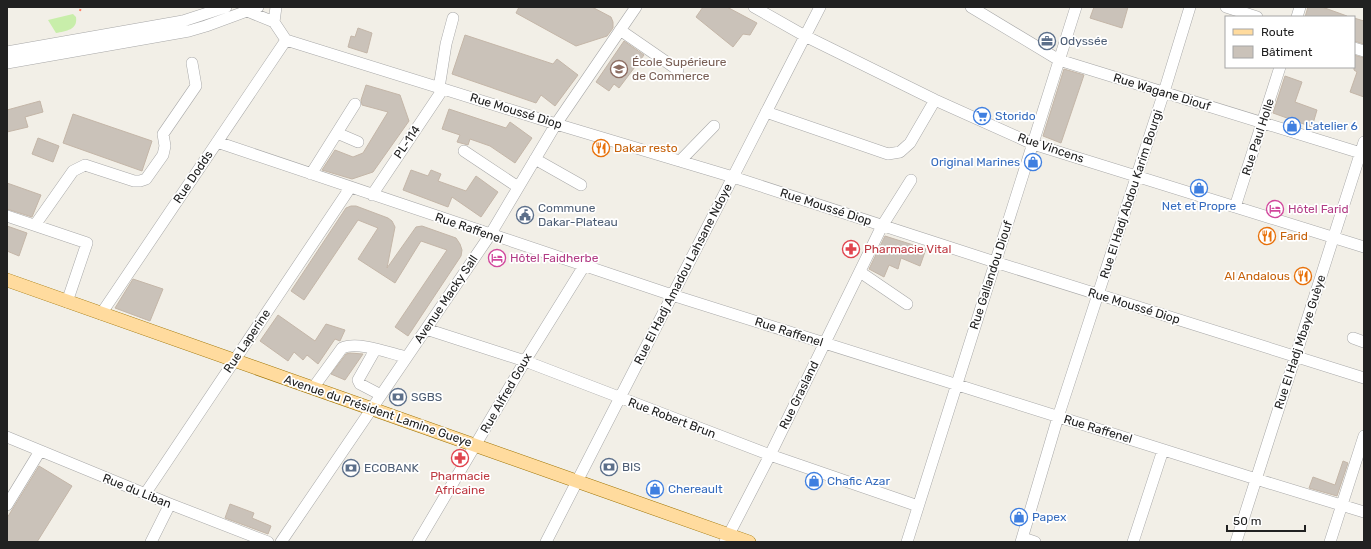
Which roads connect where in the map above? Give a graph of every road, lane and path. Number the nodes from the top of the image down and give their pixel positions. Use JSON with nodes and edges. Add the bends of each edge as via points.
{"nodes":[{"id":1,"x":81,"y":7,"type":"edge"},
{"id":2,"x":226,"y":7,"type":"edge"},
{"id":3,"x":276,"y":7,"type":"edge"},
{"id":4,"x":636,"y":7,"type":"edge"},
{"id":5,"x":754,"y":7,"type":"edge"},
{"id":6,"x":970,"y":7,"type":"edge"},
{"id":7,"x":1076,"y":7,"type":"edge"},
{"id":8,"x":1190,"y":7,"type":"edge"},
{"id":9,"x":1226,"y":7,"type":"edge"},
{"id":10,"x":817,"y":8,"type":"edge"},
{"id":11,"x":253,"y":9,"type":"edge"},
{"id":12,"x":80,"y":11,"type":"dead end"},
{"id":13,"x":1254,"y":16,"type":"edge"},
{"id":14,"x":453,"y":18,"type":"dead end"},
{"id":15,"x":274,"y":22,"type":"junction"},
{"id":16,"x":620,"y":30,"type":"junction"},
{"id":17,"x":806,"y":36,"type":"junction"},
{"id":18,"x":286,"y":40,"type":"junction"},
{"id":19,"x":7,"y":52,"type":"edge"},
{"id":20,"x":1059,"y":60,"type":"junction"},
{"id":21,"x":7,"y":63,"type":"edge"},
{"id":22,"x":192,"y":63,"type":"dead end"},
{"id":23,"x":1280,"y":68,"type":"edge"},
{"id":24,"x":678,"y":70,"type":"dead end"},
{"id":25,"x":441,"y":88,"type":"junction"},
{"id":26,"x":1164,"y":92,"type":"junction"},
{"id":27,"x":935,"y":100,"type":"junction"},
{"id":28,"x":354,"y":104,"type":"dead end"},
{"id":29,"x":766,"y":112,"type":"junction"},
{"id":30,"x":1262,"y":122,"type":"junction"},
{"id":31,"x":556,"y":124,"type":"junction"},
{"id":32,"x":714,"y":126,"type":"dead end"},
{"id":33,"x":337,"y":132,"type":"junction"},
{"id":34,"x":217,"y":142,"type":"junction"},
{"id":35,"x":358,"y":142,"type":"dead end"},
{"id":36,"x":1032,"y":144,"type":"junction"},
{"id":37,"x":1363,"y":149,"type":"edge"},
{"id":38,"x":464,"y":151,"type":"dead end"},
{"id":39,"x":535,"y":159,"type":"junction"},
{"id":40,"x":680,"y":161,"type":"junction"},
{"id":41,"x":311,"y":174,"type":"junction"},
{"id":42,"x":1136,"y":176,"type":"junction"},
{"id":43,"x":733,"y":177,"type":"junction"},
{"id":44,"x":911,"y":180,"type":"dead end"},
{"id":45,"x":581,"y":185,"type":"dead end"},
{"id":46,"x":518,"y":187,"type":"junction"},
{"id":47,"x":350,"y":188,"type":"junction"},
{"id":48,"x":372,"y":195,"type":"junction"},
{"id":49,"x":1235,"y":207,"type":"junction"},
{"id":50,"x":7,"y":216,"type":"edge"},
{"id":51,"x":34,"y":225,"type":"junction"},
{"id":52,"x":882,"y":226,"type":"junction"},
{"id":53,"x":490,"y":235,"type":"junction"},
{"id":54,"x":1333,"y":238,"type":"junction"},
{"id":55,"x":1364,"y":247,"type":"edge"},
{"id":56,"x":995,"y":262,"type":"junction"},
{"id":57,"x":584,"y":266,"type":"junction"},
{"id":58,"x":860,"y":272,"type":"junction"},
{"id":59,"x":7,"y":280,"type":"edge"},
{"id":60,"x":1098,"y":294,"type":"junction"},
{"id":61,"x":672,"y":295,"type":"junction"},
{"id":62,"x":66,"y":302,"type":"junction"},
{"id":63,"x":907,"y":304,"type":"dead end"},
{"id":64,"x":100,"y":314,"type":"junction"},
{"id":65,"x":426,"y":329,"type":"junction"},
{"id":66,"x":1353,"y":338,"type":"dead end"},
{"id":67,"x":1364,"y":342,"type":"edge"},
{"id":68,"x":824,"y":343,"type":"junction"},
{"id":69,"x":375,"y":350,"type":"junction"},
{"id":70,"x":1295,"y":356,"type":"junction"},
{"id":71,"x":406,"y":357,"type":"junction"},
{"id":72,"x":234,"y":361,"type":"junction"},
{"id":73,"x":524,"y":361,"type":"junction"},
{"id":74,"x":1364,"y":378,"type":"edge"},
{"id":75,"x":956,"y":385,"type":"junction"},
{"id":76,"x":313,"y":388,"type":"junction"},
{"id":77,"x":381,"y":395,"type":"junction"},
{"id":78,"x":620,"y":398,"type":"junction"},
{"id":79,"x":372,"y":408,"type":"junction"},
{"id":80,"x":1058,"y":417,"type":"junction"},
{"id":81,"x":1364,"y":436,"type":"edge"},
{"id":82,"x":7,"y":437,"type":"edge"},
{"id":83,"x":476,"y":445,"type":"junction"},
{"id":84,"x":1163,"y":450,"type":"junction"},
{"id":85,"x":40,"y":451,"type":"junction"},
{"id":86,"x":770,"y":456,"type":"junction"},
{"id":87,"x":1256,"y":479,"type":"junction"},
{"id":88,"x":577,"y":482,"type":"junction"},
{"id":89,"x":145,"y":494,"type":"junction"},
{"id":90,"x":170,"y":504,"type":"junction"},
{"id":91,"x":7,"y":505,"type":"edge"},
{"id":92,"x":1342,"y":505,"type":"junction"},
{"id":93,"x":918,"y":506,"type":"junction"},
{"id":94,"x":1364,"y":512,"type":"edge"},
{"id":95,"x":727,"y":539,"type":"edge"},
{"id":96,"x":1022,"y":540,"type":"edge"},
{"id":97,"x":150,"y":542,"type":"edge"},
{"id":98,"x":268,"y":542,"type":"edge"},
{"id":99,"x":282,"y":542,"type":"edge"},
{"id":100,"x":418,"y":542,"type":"edge"},
{"id":101,"x":546,"y":542,"type":"edge"},
{"id":102,"x":749,"y":542,"type":"edge"},
{"id":103,"x":907,"y":542,"type":"edge"},
{"id":104,"x":1035,"y":542,"type":"edge"},
{"id":105,"x":1133,"y":542,"type":"edge"},
{"id":106,"x":1236,"y":542,"type":"edge"},
{"id":107,"x":1330,"y":542,"type":"edge"}],
"edges":[{"from":1,"to":12,"type":"path"},
{"from":2,"to":19,"type":"street","via":[[183,21]]},
{"from":3,"to":15,"type":"street"},
{"from":4,"to":16,"type":"street","name":"Avenue Macky Sall"},
{"from":5,"to":17,"type":"street","name":"Rue Vincens"},
{"from":6,"to":20,"type":"street","name":"Rue Wagane Diouf"},
{"from":7,"to":20,"type":"street","name":"Rue Gallandou Diouf"},
{"from":8,"to":26,"type":"street","name":"Rue El Hadj Abdou Karim Bourgi"},
{"from":9,"to":13,"type":"street"},
{"from":10,"to":17,"type":"street","name":"Rue El Hadj Amadou Lahsane Ndoye"},
{"from":11,"to":15,"type":"street"},
{"from":11,"to":21,"type":"street","via":[[189,31]]},
{"from":14,"to":25,"type":"street","via":[[446,44]]},
{"from":15,"to":18,"type":"street"},
{"from":16,"to":24,"type":"street"},
{"from":16,"to":31,"type":"street","name":"Avenue Macky Sall"},
{"from":17,"to":27,"type":"street","name":"Rue Vincens"},
{"from":17,"to":29,"type":"street","name":"Rue El Hadj Amadou Lahsane Ndoye"},
{"from":18,"to":25,"type":"street","name":"Rue Moussé Diop"},
{"from":18,"to":34,"type":"street","name":"Rue Dodds"},
{"from":20,"to":26,"type":"street","name":"Rue Wagane Diouf"},
{"from":20,"to":36,"type":"street","name":"Rue Gallandou Diouf"},
{"from":22,"to":51,"type":"street","via":[[196,86],[164,134],[163,155],[146,179],[134,181],[85,165],[73,170]]},
{"from":23,"to":30,"type":"street","name":"Rue Paul Holle"},
{"from":25,"to":31,"type":"street","name":"Rue Moussé Diop"},
{"from":25,"to":48,"type":"street","name":"PL-114"},
{"from":26,"to":30,"type":"street","name":"Rue Wagane Diouf"},
{"from":26,"to":42,"type":"street","name":"Rue El Hadj Abdou Karim Bourgi"},
{"from":27,"to":29,"type":"street","via":[[910,143],[900,152],[888,154]]},
{"from":27,"to":36,"type":"street","name":"Rue Vincens"},
{"from":28,"to":33,"type":"street"},
{"from":29,"to":43,"type":"street","name":"Rue El Hadj Amadou Lahsane Ndoye"},
{"from":30,"to":37,"type":"street","name":"Rue Wagane Diouf"},
{"from":30,"to":49,"type":"street","name":"Rue Paul Holle"},
{"from":31,"to":39,"type":"street","name":"Avenue Macky Sall"},
{"from":31,"to":40,"type":"street","name":"Rue Moussé Diop"},
{"from":32,"to":40,"type":"street"},
{"from":33,"to":35,"type":"street"},
{"from":33,"to":41,"type":"street"},
{"from":34,"to":41,"type":"street","name":"Rue Raffenel"},
{"from":34,"to":64,"type":"street","name":"Rue Dodds"},
{"from":36,"to":42,"type":"street","name":"Rue Vincens"},
{"from":36,"to":56,"type":"street","name":"Rue Gallandou Diouf"},
{"from":37,"to":54,"type":"street","name":"Rue El Hadj Mbaye Guèye"},
{"from":38,"to":46,"type":"street"},
{"from":39,"to":45,"type":"street"},
{"from":39,"to":46,"type":"street","name":"Avenue Macky Sall"},
{"from":40,"to":43,"type":"street","name":"Rue Moussé Diop"},
{"from":41,"to":47,"type":"street","name":"Rue Raffenel"},
{"from":42,"to":49,"type":"street","name":"Rue Vincens"},
{"from":42,"to":60,"type":"street","name":"Rue El Hadj Abdou Karim Bourgi"},
{"from":43,"to":52,"type":"street","name":"Rue Moussé Diop"},
{"from":43,"to":61,"type":"street","name":"Rue El Hadj Amadou Lahsane Ndoye"},
{"from":44,"to":52,"type":"street","name":"Rue Grasland"},
{"from":46,"to":53,"type":"street","name":"Avenue Macky Sall"},
{"from":47,"to":48,"type":"street","name":"Rue Raffenel"},
{"from":47,"to":72,"type":"street","name":"Rue Laperine"},
{"from":48,"to":53,"type":"street","name":"Rue Raffenel"},
{"from":49,"to":54,"type":"street","name":"Rue Vincens"},
{"from":50,"to":51,"type":"street"},
{"from":51,"to":62,"type":"street","via":[[87,243]]},
{"from":52,"to":56,"type":"street","name":"Rue Moussé Diop"},
{"from":52,"to":58,"type":"street","name":"Rue Grasland"},
{"from":53,"to":57,"type":"street","name":"Rue Raffenel"},
{"from":53,"to":65,"type":"street","name":"Avenue Macky Sall"},
{"from":54,"to":55,"type":"street","name":"Rue Vincens"},
{"from":54,"to":70,"type":"street","name":"Rue El Hadj Mbaye Guèye"},
{"from":56,"to":60,"type":"street","name":"Rue Moussé Diop"},
{"from":56,"to":75,"type":"street","name":"Rue Gallandou Diouf"},
{"from":57,"to":61,"type":"street","name":"Rue Raffenel"},
{"from":57,"to":73,"type":"street","name":"Rue Alfred Goux"},
{"from":58,"to":63,"type":"street"},
{"from":58,"to":68,"type":"street","name":"Rue Grasland"},
{"from":59,"to":62,"type":"main road","name":"Avenue du Président Lamine Gueye"},
{"from":60,"to":70,"type":"street","name":"Rue Moussé Diop"},
{"from":60,"to":80,"type":"street","name":"Rue El Hadj Abdou Karim Bourgi"},
{"from":61,"to":68,"type":"street","name":"Rue Raffenel"},
{"from":61,"to":78,"type":"street","name":"Rue El Hadj Amadou Lahsane Ndoye"},
{"from":62,"to":64,"type":"main road","name":"Avenue du Président Lamine Gueye"},
{"from":64,"to":72,"type":"main road","name":"Avenue du Président Lamine Gueye"},
{"from":65,"to":71,"type":"street","name":"Avenue Macky Sall"},
{"from":65,"to":73,"type":"street","name":"Rue Robert Brun"},
{"from":66,"to":67,"type":"street"},
{"from":68,"to":75,"type":"street","name":"Rue Raffenel"},
{"from":68,"to":86,"type":"street","name":"Rue Grasland"},
{"from":69,"to":71,"type":"street"},
{"from":69,"to":76,"type":"street","via":[[349,345],[342,348]]},
{"from":69,"to":77,"type":"street","via":[[358,380],[360,384]]},
{"from":70,"to":74,"type":"street","name":"Rue Moussé Diop"},
{"from":70,"to":87,"type":"street","name":"Rue El Hadj Mbaye Guèye"},
{"from":71,"to":77,"type":"street","name":"Avenue Macky Sall"},
{"from":72,"to":76,"type":"main road","name":"Avenue du Président Lamine Gueye"},
{"from":72,"to":89,"type":"street","name":"Rue Laperine"},
{"from":73,"to":78,"type":"street","name":"Rue Robert Brun"},
{"from":73,"to":83,"type":"street","name":"Rue Alfred Goux"},
{"from":75,"to":80,"type":"street","name":"Rue Raffenel"},
{"from":75,"to":93,"type":"street","name":"Rue Gallandou Diouf"},
{"from":76,"to":79,"type":"main road","name":"Avenue du Président Lamine Gueye"},
{"from":77,"to":79,"type":"street","name":"Avenue Macky Sall"},
{"from":78,"to":86,"type":"street","name":"Rue Robert Brun"},
{"from":78,"to":88,"type":"street","name":"Rue El Hadj Amadou Lahsane Ndoye"},
{"from":79,"to":83,"type":"main road","name":"Avenue du Président Lamine Gueye"},
{"from":79,"to":99,"type":"street","name":"Avenue Macky Sall"},
{"from":80,"to":84,"type":"street","name":"Rue Raffenel"},
{"from":80,"to":96,"type":"street","name":"Rue El Hadj Abdou Karim Bourgi"},
{"from":81,"to":92,"type":"street"},
{"from":82,"to":85,"type":"street","name":"Rue du Liban"},
{"from":83,"to":88,"type":"main road","name":"Avenue du Président Lamine Gueye"},
{"from":83,"to":100,"type":"street","name":"Rue Alfred Goux"},
{"from":84,"to":87,"type":"street","name":"Rue Raffenel"},
{"from":84,"to":105,"type":"street"},
{"from":85,"to":89,"type":"street","name":"Rue du Liban"},
{"from":85,"to":91,"type":"street"},
{"from":86,"to":93,"type":"street","name":"Rue Robert Brun"},
{"from":86,"to":95,"type":"street","name":"Rue Grasland"},
{"from":87,"to":92,"type":"street","name":"Rue Raffenel"},
{"from":87,"to":106,"type":"street","name":"Rue El Hadj Mbaye Guèye"},
{"from":88,"to":95,"type":"main road","name":"Avenue du Président Lamine Gueye"},
{"from":88,"to":101,"type":"street","name":"Rue El Hadj Amadou Lahsane Ndoye"},
{"from":89,"to":90,"type":"street","name":"Rue du Liban"},
{"from":90,"to":97,"type":"street"},
{"from":90,"to":98,"type":"street","name":"Rue du Liban"},
{"from":92,"to":94,"type":"street","name":"Rue Raffenel"},
{"from":92,"to":107,"type":"street"},
{"from":93,"to":103,"type":"street","name":"Rue Gallandou Diouf"},
{"from":95,"to":102,"type":"main road","name":"Avenue du Président Lamine Gueye"},
{"from":96,"to":104,"type":"street"}]}
